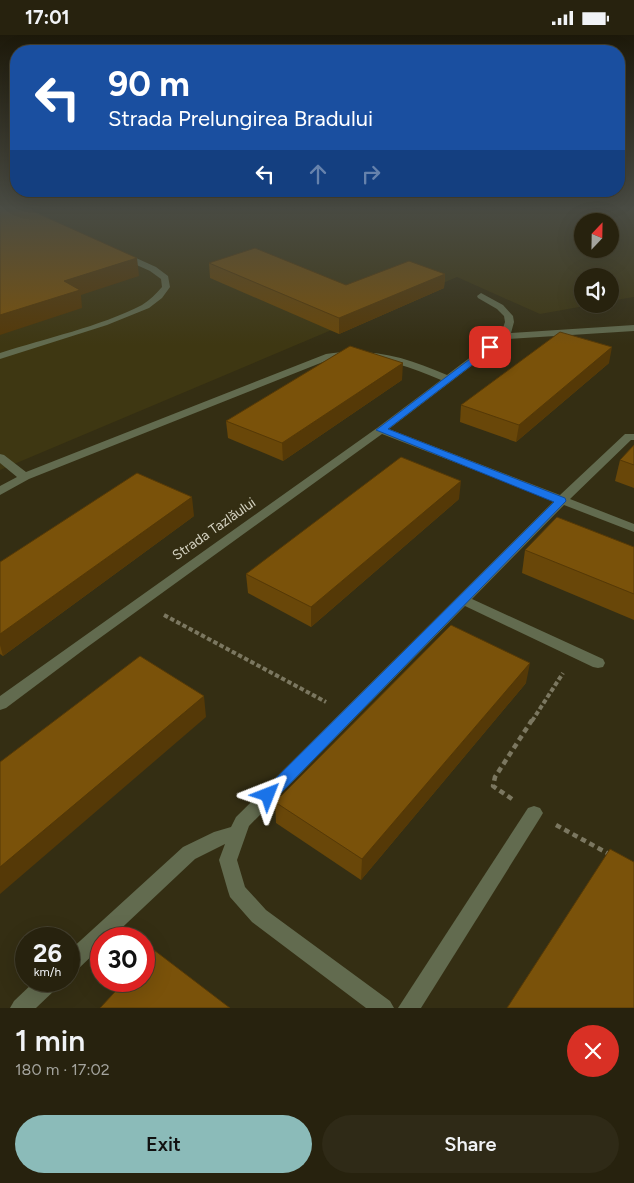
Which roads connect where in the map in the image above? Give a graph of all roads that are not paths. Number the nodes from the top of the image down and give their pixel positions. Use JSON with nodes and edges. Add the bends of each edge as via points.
{"nodes":[{"id":1,"x":120,"y":254,"type":"edge"},
{"id":2,"x":481,"y":296,"type":"dead end"},
{"id":3,"x":634,"y":328,"type":"edge"},
{"id":4,"x":508,"y":332,"type":"junction"},
{"id":5,"x":0,"y":356,"type":"edge"},
{"id":6,"x":447,"y":379,"type":"junction"},
{"id":7,"x":381,"y":430,"type":"junction"},
{"id":8,"x":634,"y":437,"type":"edge"},
{"id":9,"x":0,"y":457,"type":"edge"},
{"id":10,"x":25,"y":477,"type":"junction"},
{"id":11,"x":0,"y":491,"type":"edge"},
{"id":12,"x":561,"y":501,"type":"junction"},
{"id":13,"x":634,"y":528,"type":"edge"},
{"id":14,"x":463,"y":600,"type":"junction"},
{"id":15,"x":598,"y":663,"type":"dead end"},
{"id":16,"x":0,"y":704,"type":"edge"},
{"id":17,"x":534,"y":813,"type":"road end"},
{"id":18,"x":238,"y":833,"type":"junction"},
{"id":19,"x":80,"y":954,"type":"edge"},
{"id":20,"x":38,"y":992,"type":"edge"},
{"id":21,"x":21,"y":1008,"type":"edge"},
{"id":22,"x":383,"y":1008,"type":"edge"},
{"id":23,"x":409,"y":1008,"type":"edge"}],
"edges":[{"from":1,"to":5,"type":"street","via":[[165,278],[166,287],[159,296],[146,306],[104,323]]},
{"from":2,"to":4,"type":"street","via":[[510,317]]},
{"from":3,"to":4,"type":"street"},
{"from":4,"to":6,"type":"street","name":"Strada Tazlăului"},
{"from":6,"to":7,"type":"street","name":"Strada Tazlăului"},
{"from":6,"to":10,"type":"street","via":[[404,361],[368,353],[326,357]]},
{"from":7,"to":12,"type":"street"},
{"from":7,"to":16,"type":"street","name":"Strada Tazlăului"},
{"from":8,"to":12,"type":"street","via":[[629,436]]},
{"from":9,"to":10,"type":"street"},
{"from":10,"to":11,"type":"street"},
{"from":12,"to":13,"type":"street"},
{"from":12,"to":14,"type":"street"},
{"from":14,"to":15,"type":"street"},
{"from":14,"to":18,"type":"street","via":[[242,822]]},
{"from":17,"to":23,"type":"street"},
{"from":18,"to":19,"type":"street","via":[[220,837],[189,853]]},
{"from":18,"to":22,"type":"street","via":[[228,860],[237,891],[259,915]]},
{"from":20,"to":21,"type":"street"}]}
